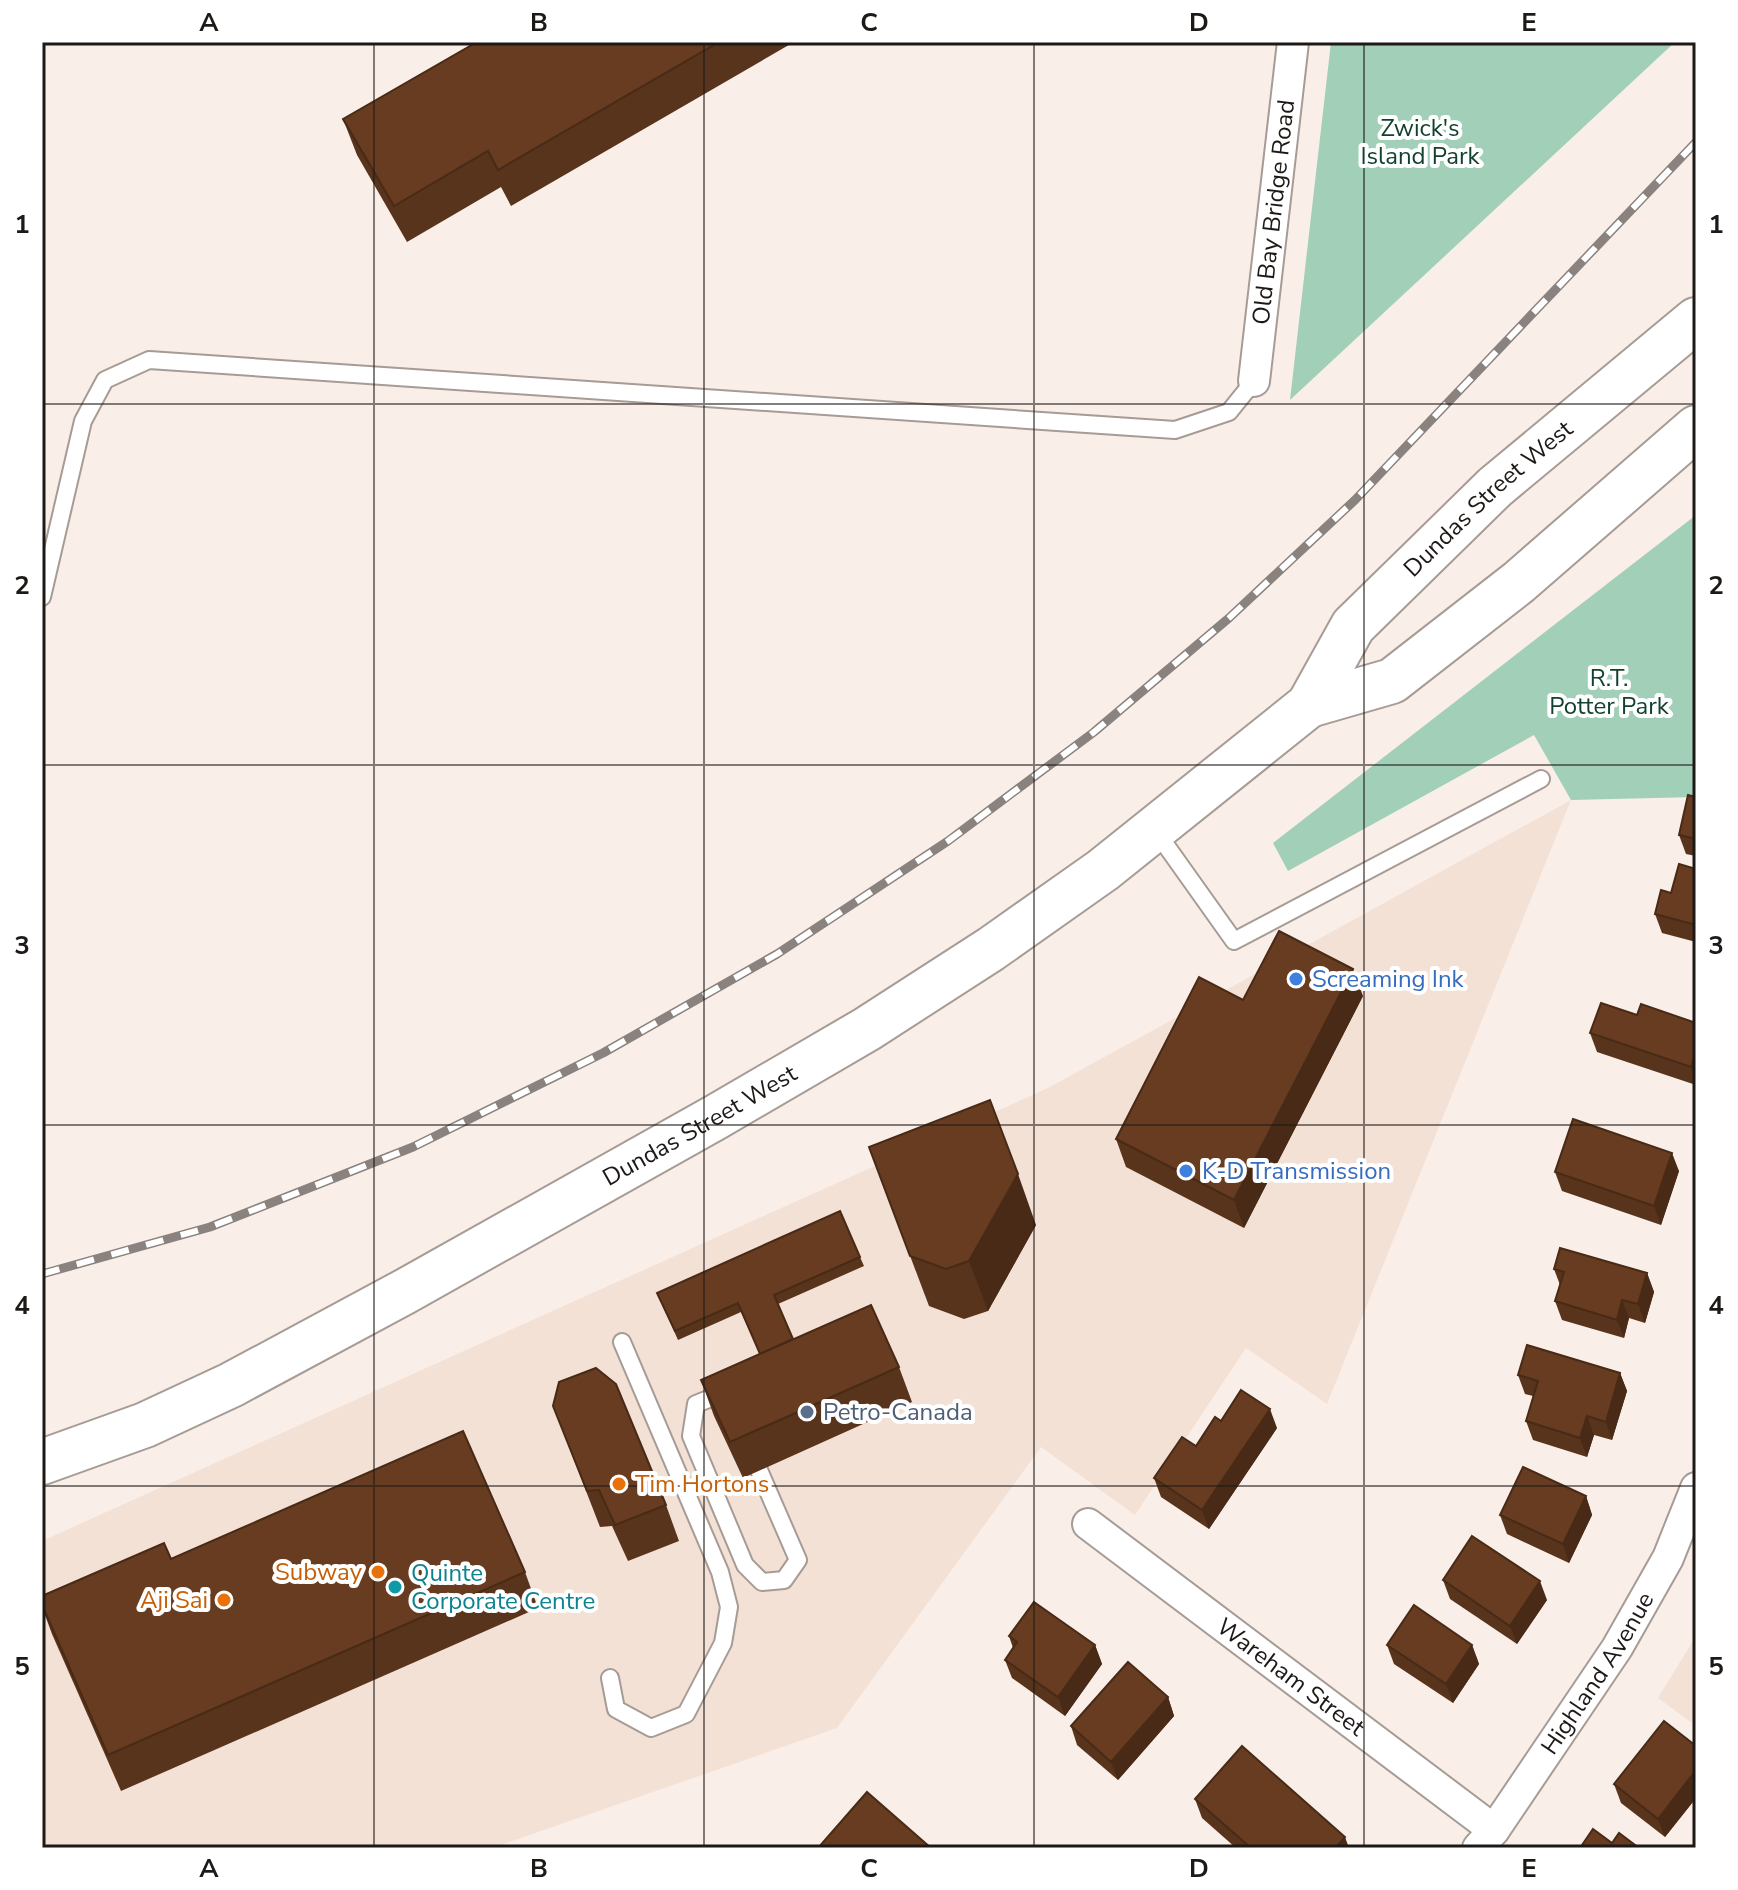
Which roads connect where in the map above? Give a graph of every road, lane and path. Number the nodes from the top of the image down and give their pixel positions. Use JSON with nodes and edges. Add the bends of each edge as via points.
{"nodes":[{"id":1,"x":1293,"y":42,"type":"edge"},
{"id":2,"x":1696,"y":320,"type":"edge"},
{"id":3,"x":1254,"y":381,"type":"joint"},
{"id":4,"x":1696,"y":428,"type":"edge"},
{"id":5,"x":42,"y":597,"type":"edge"},
{"id":6,"x":1309,"y":705,"type":"junction"},
{"id":7,"x":1541,"y":779,"type":"dead end"},
{"id":8,"x":1154,"y":829,"type":"junction"},
{"id":9,"x":622,"y":1342,"type":"dead end"},
{"id":10,"x":696,"y":1404,"type":"joint"},
{"id":11,"x":42,"y":1462,"type":"edge"},
{"id":12,"x":1696,"y":1488,"type":"edge"},
{"id":13,"x":1088,"y":1524,"type":"dead end"},
{"id":14,"x":610,"y":1678,"type":"dead end"},
{"id":15,"x":1486,"y":1839,"type":"edge"}],
"edges":[{"from":1,"to":3,"type":"street","name":"Old Bay Bridge Road"},
{"from":2,"to":6,"type":"main road","name":"Dundas Street West","via":[[1495,487],[1353,626]]},
{"from":3,"to":5,"type":"lane","via":[[1229,412],[1175,430],[149,360],[105,380],[83,421]]},
{"from":4,"to":6,"type":"main road","name":"Dundas Street West","via":[[1519,582],[1392,681]]},
{"from":6,"to":8,"type":"main road","name":"Dundas Street West"},
{"from":7,"to":8,"type":"lane","via":[[1234,941]]},
{"from":8,"to":11,"type":"main road","name":"Dundas Street West","via":[[991,949],[867,1029],[590,1190],[231,1385],[145,1425]]},
{"from":9,"to":14,"type":"lane","via":[[720,1572],[729,1607],[723,1643],[686,1714],[651,1728],[616,1709]]},
{"from":10,"to":10,"type":"lane","via":[[691,1436],[745,1565],[762,1582],[784,1580],[798,1560],[732,1408],[716,1396]]},
{"from":12,"to":15,"type":"street","name":"Highland Avenue","via":[[1668,1558],[1617,1648]]},
{"from":13,"to":15,"type":"street","name":"Wareham Street"}]}
